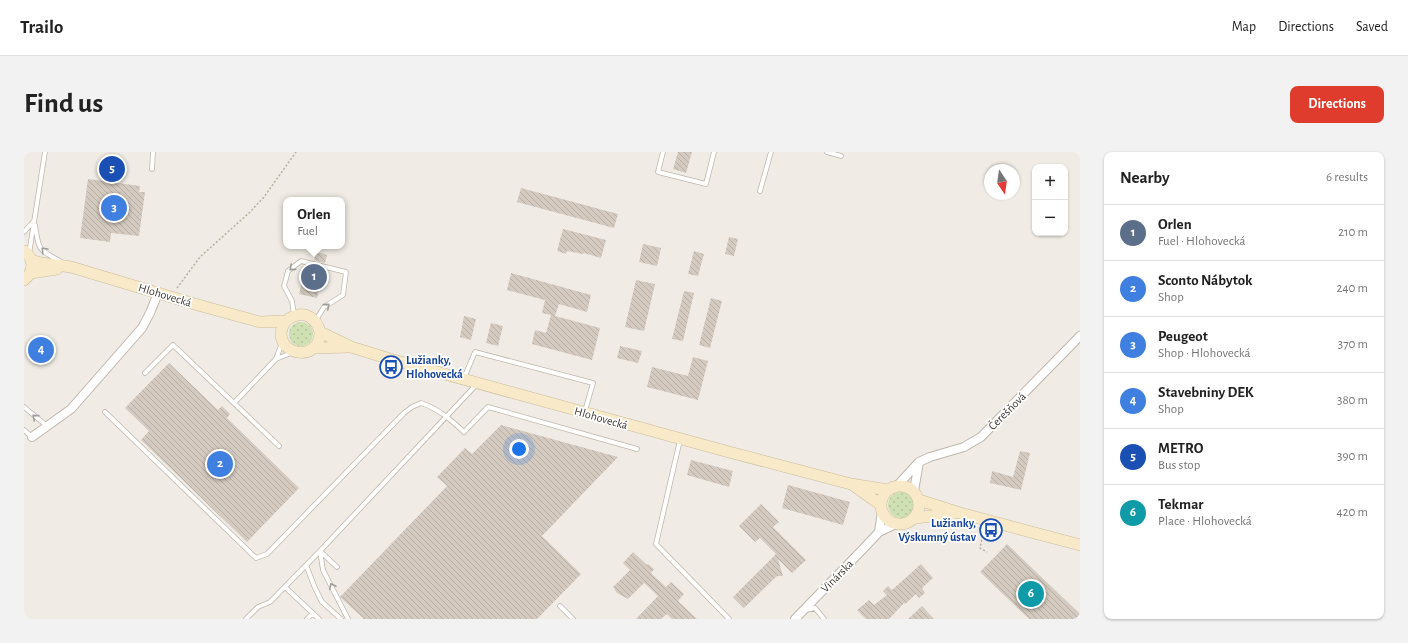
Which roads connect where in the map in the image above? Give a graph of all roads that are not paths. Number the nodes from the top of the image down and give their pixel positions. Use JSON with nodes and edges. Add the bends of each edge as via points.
{"nodes":[{"id":1,"x":45,"y":152,"type":"edge"},
{"id":2,"x":153,"y":152,"type":"edge"},
{"id":3,"x":663,"y":152,"type":"edge"},
{"id":4,"x":714,"y":152,"type":"edge"},
{"id":5,"x":770,"y":152,"type":"edge"},
{"id":6,"x":827,"y":152,"type":"edge"},
{"id":7,"x":841,"y":156,"type":"dead end"},
{"id":8,"x":152,"y":169,"type":"dead end"},
{"id":9,"x":760,"y":191,"type":"dead end"},
{"id":10,"x":34,"y":221,"type":"junction"},
{"id":11,"x":24,"y":232,"type":"edge"},
{"id":12,"x":28,"y":256,"type":"edge"},
{"id":13,"x":71,"y":267,"type":"junction"},
{"id":14,"x":27,"y":276,"type":"edge"},
{"id":15,"x":158,"y":293,"type":"junction"},
{"id":16,"x":290,"y":318,"type":"junction"},
{"id":17,"x":315,"y":321,"type":"junction"},
{"id":18,"x":260,"y":322,"type":"junction"},
{"id":19,"x":320,"y":332,"type":"junction"},
{"id":20,"x":1080,"y":336,"type":"edge"},
{"id":21,"x":282,"y":338,"type":"junction"},
{"id":22,"x":352,"y":347,"type":"junction"},
{"id":23,"x":313,"y":348,"type":"junction"},
{"id":24,"x":294,"y":352,"type":"junction"},
{"id":25,"x":276,"y":360,"type":"junction"},
{"id":26,"x":145,"y":373,"type":"dead end"},
{"id":27,"x":463,"y":379,"type":"junction"},
{"id":28,"x":477,"y":383,"type":"junction"},
{"id":29,"x":234,"y":403,"type":"junction"},
{"id":30,"x":24,"y":407,"type":"edge"},
{"id":31,"x":105,"y":412,"type":"dead end"},
{"id":32,"x":585,"y":413,"type":"junction"},
{"id":33,"x":446,"y":416,"type":"junction"},
{"id":34,"x":47,"y":426,"type":"junction"},
{"id":35,"x":24,"y":430,"type":"edge"},
{"id":36,"x":32,"y":437,"type":"joint"},
{"id":37,"x":680,"y":439,"type":"junction"},
{"id":38,"x":278,"y":446,"type":"dead end"},
{"id":39,"x":637,"y":449,"type":"dead end"},
{"id":40,"x":919,"y":462,"type":"junction"},
{"id":41,"x":851,"y":484,"type":"junction"},
{"id":42,"x":892,"y":488,"type":"junction"},
{"id":43,"x":916,"y":495,"type":"junction"},
{"id":44,"x":882,"y":508,"type":"junction"},
{"id":45,"x":960,"y":513,"type":"junction"},
{"id":46,"x":915,"y":518,"type":"junction"},
{"id":47,"x":896,"y":524,"type":"junction"},
{"id":48,"x":879,"y":532,"type":"junction"},
{"id":49,"x":1080,"y":545,"type":"edge"},
{"id":50,"x":320,"y":551,"type":"junction"},
{"id":51,"x":306,"y":565,"type":"junction"},
{"id":52,"x":337,"y":567,"type":"dead end"},
{"id":53,"x":285,"y":587,"type":"junction"},
{"id":54,"x":560,"y":606,"type":"dead end"},
{"id":55,"x":803,"y":611,"type":"junction"},
{"id":56,"x":313,"y":613,"type":"junction"},
{"id":57,"x":246,"y":619,"type":"edge"},
{"id":58,"x":307,"y":619,"type":"edge"},
{"id":59,"x":319,"y":619,"type":"edge"},
{"id":60,"x":341,"y":619,"type":"edge"},
{"id":61,"x":348,"y":619,"type":"edge"},
{"id":62,"x":573,"y":619,"type":"edge"},
{"id":63,"x":729,"y":619,"type":"edge"},
{"id":64,"x":795,"y":619,"type":"edge"},
{"id":65,"x":824,"y":619,"type":"edge"}],
"edges":[{"from":1,"to":10,"type":"lane"},
{"from":2,"to":8,"type":"lane"},
{"from":3,"to":4,"type":"lane","via":[[658,172],[706,184]]},
{"from":5,"to":9,"type":"lane"},
{"from":6,"to":7,"type":"lane"},
{"from":10,"to":11,"type":"lane"},
{"from":10,"to":12,"type":"lane"},
{"from":13,"to":10,"type":"lane","one_way":true,"via":[[43,251],[37,241]]},
{"from":12,"to":13,"type":"main road","name":"Hlohovecká","via":[[41,263]]},
{"from":12,"to":14,"type":"main road","via":[[32,264]]},
{"from":13,"to":14,"type":"main road","name":"Hlohovecká"},
{"from":13,"to":15,"type":"main road","name":"Hlohovecká"},
{"from":15,"to":18,"type":"main road","name":"Hlohovecká"},
{"from":15,"to":34,"type":"street","via":[[142,328],[71,409]]},
{"from":16,"to":17,"type":"main road","name":"Hlohovecká","via":[[299,314]]},
{"from":17,"to":16,"type":"lane","one_way":true,"via":[[324,306],[343,294],[346,272],[301,261],[288,270],[284,286],[292,301]]},
{"from":16,"to":18,"type":"main road","name":"Hlohovecká"},
{"from":16,"to":21,"type":"main road","via":[[282,329]]},
{"from":17,"to":19,"type":"main road"},
{"from":18,"to":21,"type":"main road","name":"Hlohovecká"},
{"from":19,"to":22,"type":"main road","name":"Hlohovecká"},
{"from":19,"to":23,"type":"main road","via":[[318,342]]},
{"from":20,"to":40,"type":"street","name":"Čerešňová","via":[[981,436],[964,447]]},
{"from":21,"to":24,"type":"main road","name":"Hlohovecká","via":[[287,348]]},
{"from":21,"to":25,"type":"lane"},
{"from":22,"to":23,"type":"main road","name":"Hlohovecká"},
{"from":22,"to":27,"type":"main road","name":"Hlohovecká"},
{"from":23,"to":24,"type":"main road","name":"Hlohovecká","via":[[304,352]]},
{"from":24,"to":25,"type":"lane"},
{"from":25,"to":29,"type":"lane"},
{"from":26,"to":29,"type":"lane","via":[[173,345]]},
{"from":27,"to":28,"type":"main road","name":"Hlohovecká"},
{"from":27,"to":32,"type":"lane","via":[[475,352],[593,383]]},
{"from":28,"to":32,"type":"main road","name":"Hlohovecká"},
{"from":28,"to":33,"type":"lane"},
{"from":29,"to":38,"type":"lane"},
{"from":34,"to":30,"type":"lane","one_way":true},
{"from":31,"to":33,"type":"lane","via":[[256,558],[267,554],[412,407],[421,403]]},
{"from":32,"to":37,"type":"main road","name":"Hlohovecká"},
{"from":33,"to":39,"type":"lane","via":[[464,432],[488,407]]},
{"from":33,"to":50,"type":"lane"},
{"from":34,"to":36,"type":"street"},
{"from":35,"to":36,"type":"lane"},
{"from":37,"to":41,"type":"main road","name":"Hlohovecká"},
{"from":37,"to":63,"type":"lane","via":[[656,544]]},
{"from":40,"to":42,"type":"street","name":"Čerešňová"},
{"from":40,"to":43,"type":"street"},
{"from":41,"to":42,"type":"main road","name":"Hlohovecká"},
{"from":41,"to":44,"type":"main road","name":"Hlohovecká"},
{"from":42,"to":43,"type":"main road","via":[[906,486]]},
{"from":42,"to":44,"type":"main road","via":[[883,497]]},
{"from":43,"to":45,"type":"main road"},
{"from":43,"to":46,"type":"main road","via":[[920,507]]},
{"from":44,"to":47,"type":"main road","via":[[888,519]]},
{"from":44,"to":48,"type":"street"},
{"from":45,"to":46,"type":"main road"},
{"from":45,"to":49,"type":"main road"},
{"from":46,"to":47,"type":"main road","via":[[904,524]]},
{"from":47,"to":48,"type":"street","name":"Vinárska"},
{"from":48,"to":55,"type":"street","name":"Vinárska"},
{"from":50,"to":51,"type":"lane"},
{"from":50,"to":52,"type":"lane"},
{"from":61,"to":50,"type":"lane","one_way":true,"via":[[323,570]]},
{"from":51,"to":53,"type":"lane"},
{"from":51,"to":60,"type":"lane","via":[[322,602]]},
{"from":53,"to":56,"type":"lane"},
{"from":53,"to":57,"type":"lane","via":[[270,602],[258,607]]},
{"from":54,"to":62,"type":"lane"},
{"from":55,"to":64,"type":"street","name":"Vinárska"},
{"from":55,"to":65,"type":"lane","via":[[815,608]]},
{"from":56,"to":58,"type":"lane"},
{"from":56,"to":59,"type":"lane"}]}
